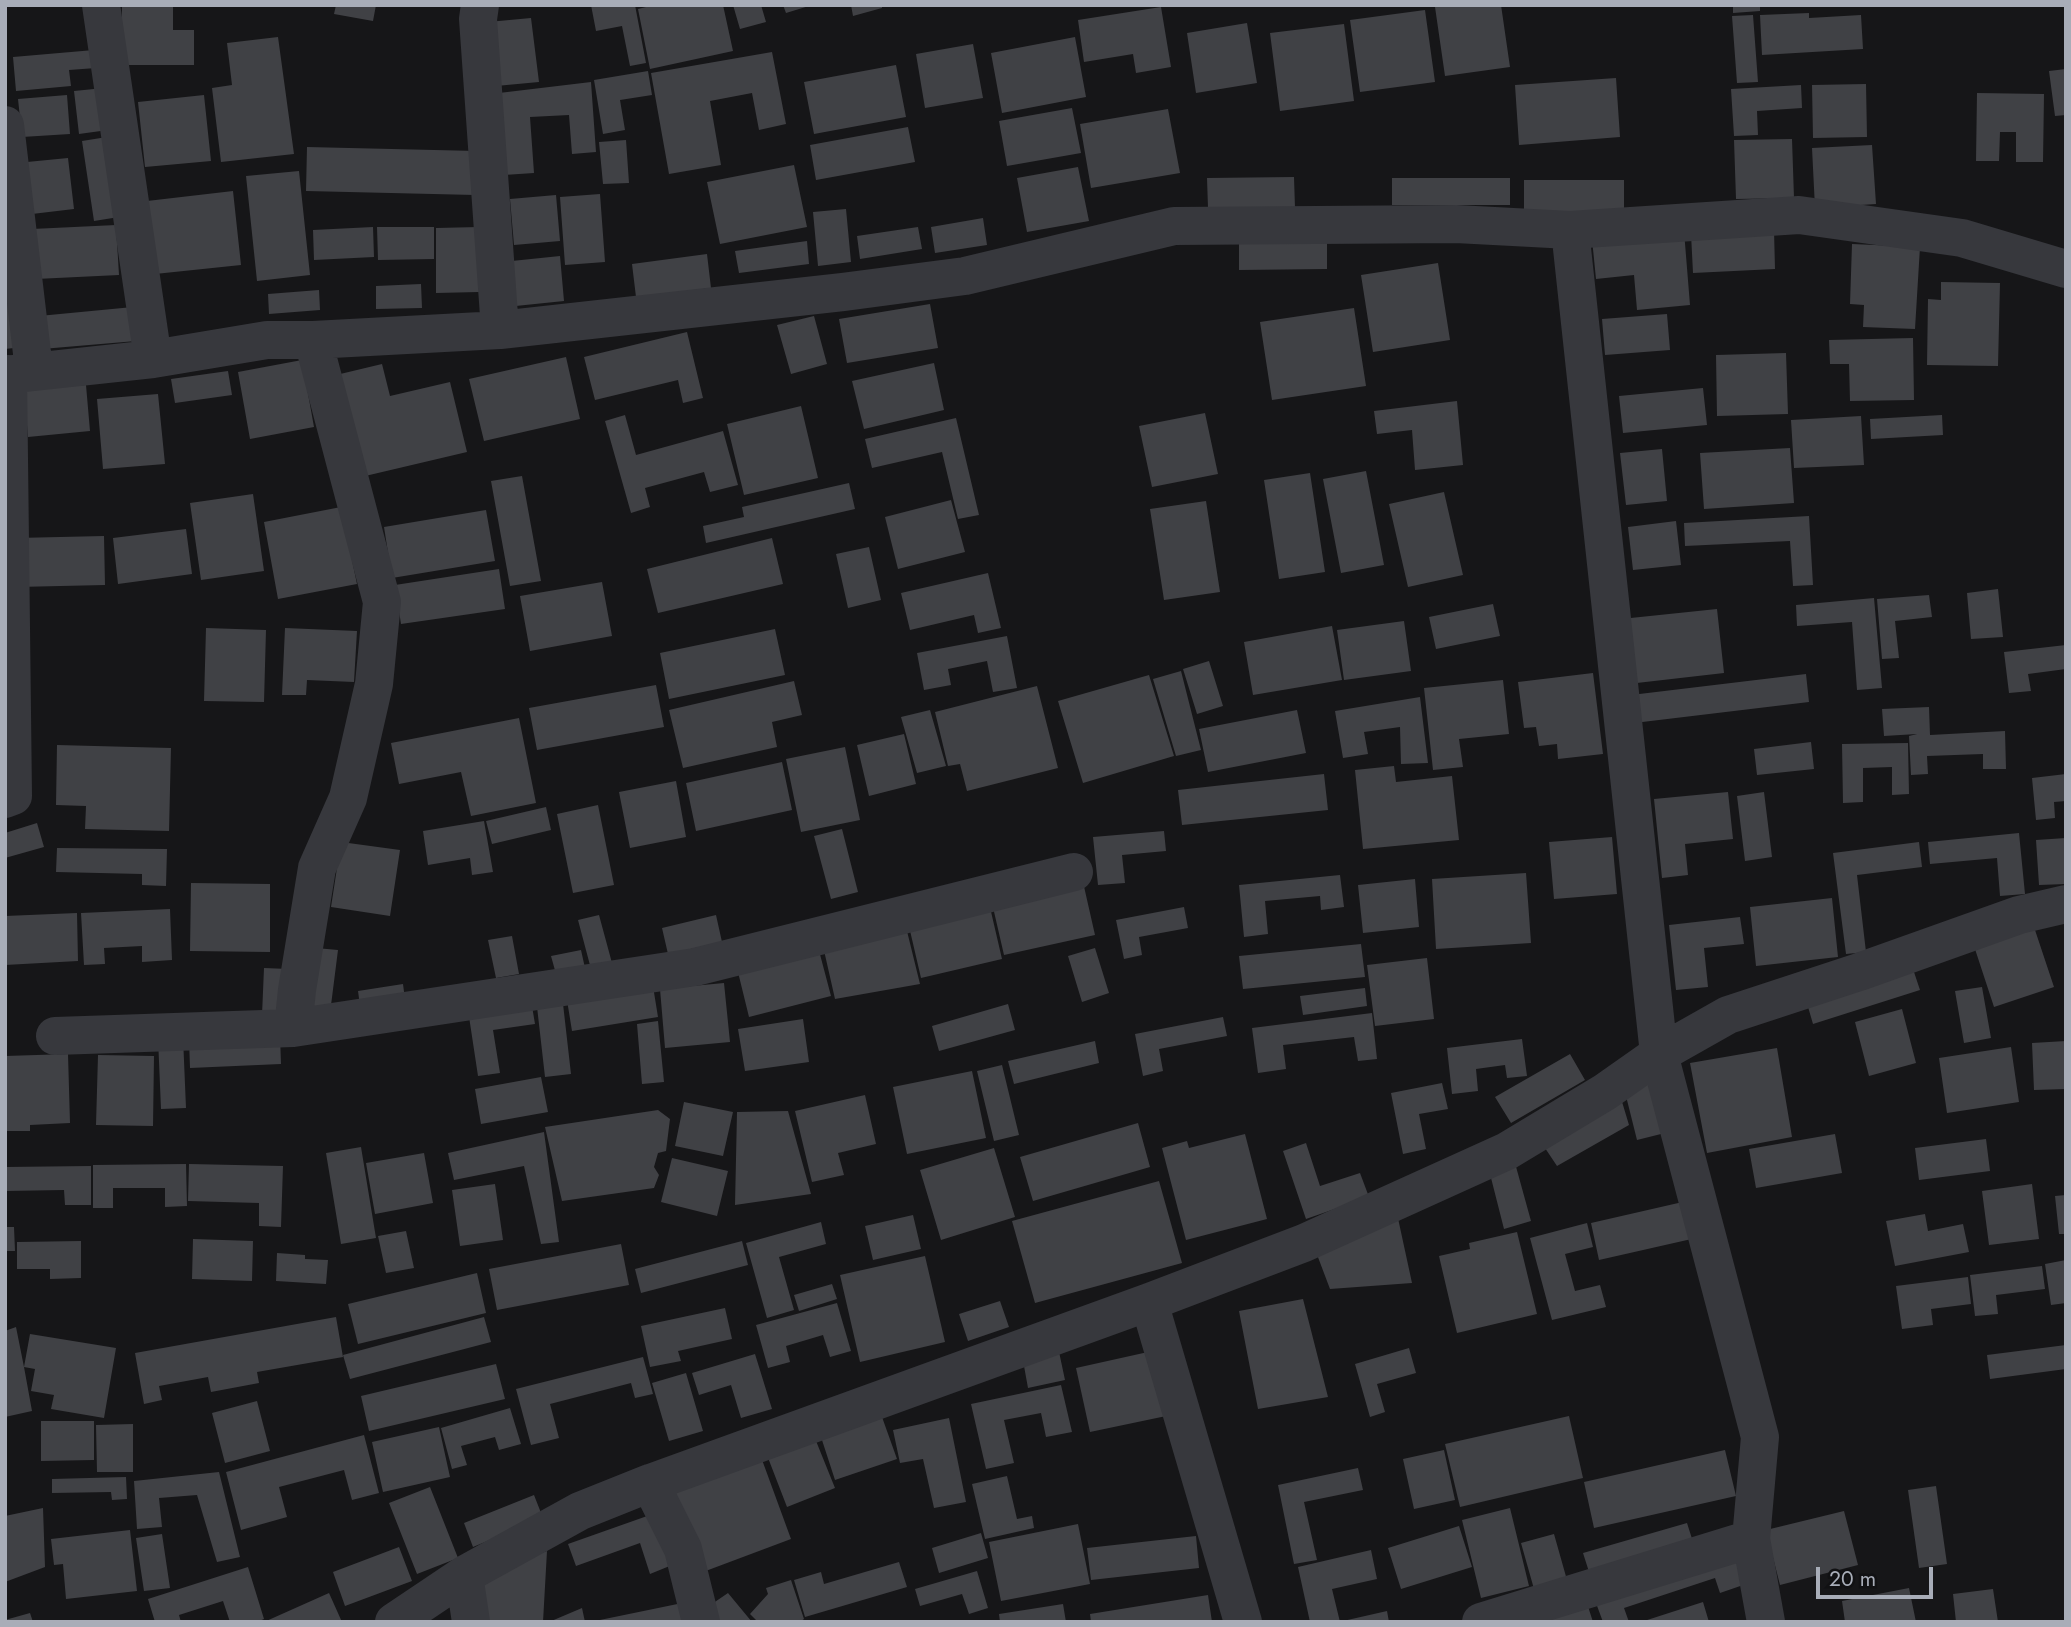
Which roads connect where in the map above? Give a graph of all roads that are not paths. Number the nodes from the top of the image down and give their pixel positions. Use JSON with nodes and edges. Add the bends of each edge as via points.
{"nodes":[{"id":1,"x":102,"y":5,"type":"edge"},
{"id":2,"x":480,"y":5,"type":"edge"},
{"id":3,"x":5,"y":125,"type":"edge"},
{"id":4,"x":1570,"y":230,"type":"junction"},
{"id":5,"x":2066,"y":269,"type":"edge"},
{"id":6,"x":500,"y":330,"type":"junction"},
{"id":7,"x":313,"y":340,"type":"junction"},
{"id":8,"x":152,"y":359,"type":"junction"},
{"id":9,"x":16,"y":373,"type":"edge"},
{"id":10,"x":5,"y":799,"type":"edge"},
{"id":11,"x":1074,"y":872,"type":"dead end"},
{"id":12,"x":2066,"y":904,"type":"edge"},
{"id":13,"x":293,"y":1028,"type":"junction"},
{"id":14,"x":55,"y":1036,"type":"dead end"},
{"id":15,"x":1659,"y":1054,"type":"junction"},
{"id":16,"x":1149,"y":1302,"type":"junction"},
{"id":17,"x":650,"y":1483,"type":"junction"},
{"id":18,"x":1751,"y":1539,"type":"junction"},
{"id":19,"x":464,"y":1574,"type":"junction"},
{"id":20,"x":394,"y":1622,"type":"edge"},
{"id":21,"x":471,"y":1622,"type":"edge"},
{"id":22,"x":701,"y":1622,"type":"edge"},
{"id":23,"x":1243,"y":1622,"type":"edge"},
{"id":24,"x":1481,"y":1622,"type":"edge"},
{"id":25,"x":1766,"y":1622,"type":"edge"}],
"edges":[{"from":1,"to":8,"type":"street"},
{"from":2,"to":6,"type":"street"},
{"from":3,"to":9,"type":"street"},
{"from":4,"to":5,"type":"street","via":[[1799,215],[1962,238]]},
{"from":4,"to":6,"type":"street","via":[[1456,224],[1174,226],[965,276]]},
{"from":4,"to":15,"type":"street"},
{"from":6,"to":7,"type":"street"},
{"from":7,"to":8,"type":"street","via":[[267,340]]},
{"from":7,"to":13,"type":"street","via":[[382,602],[374,684],[348,798],[317,868]]},
{"from":8,"to":9,"type":"street"},
{"from":9,"to":10,"type":"street","via":[[13,796]]},
{"from":11,"to":13,"type":"street","via":[[695,967]]},
{"from":12,"to":15,"type":"street","via":[[2019,915],[1728,1015]]},
{"from":13,"to":14,"type":"street"},
{"from":15,"to":16,"type":"street","via":[[1507,1151],[1304,1243]]},
{"from":15,"to":18,"type":"street","via":[[1760,1437]]},
{"from":16,"to":17,"type":"street"},
{"from":16,"to":23,"type":"street"},
{"from":17,"to":19,"type":"street","via":[[580,1511]]},
{"from":17,"to":22,"type":"street","via":[[683,1549]]},
{"from":18,"to":24,"type":"street"},
{"from":18,"to":25,"type":"street"},
{"from":19,"to":20,"type":"street"},
{"from":19,"to":21,"type":"street"}]}
